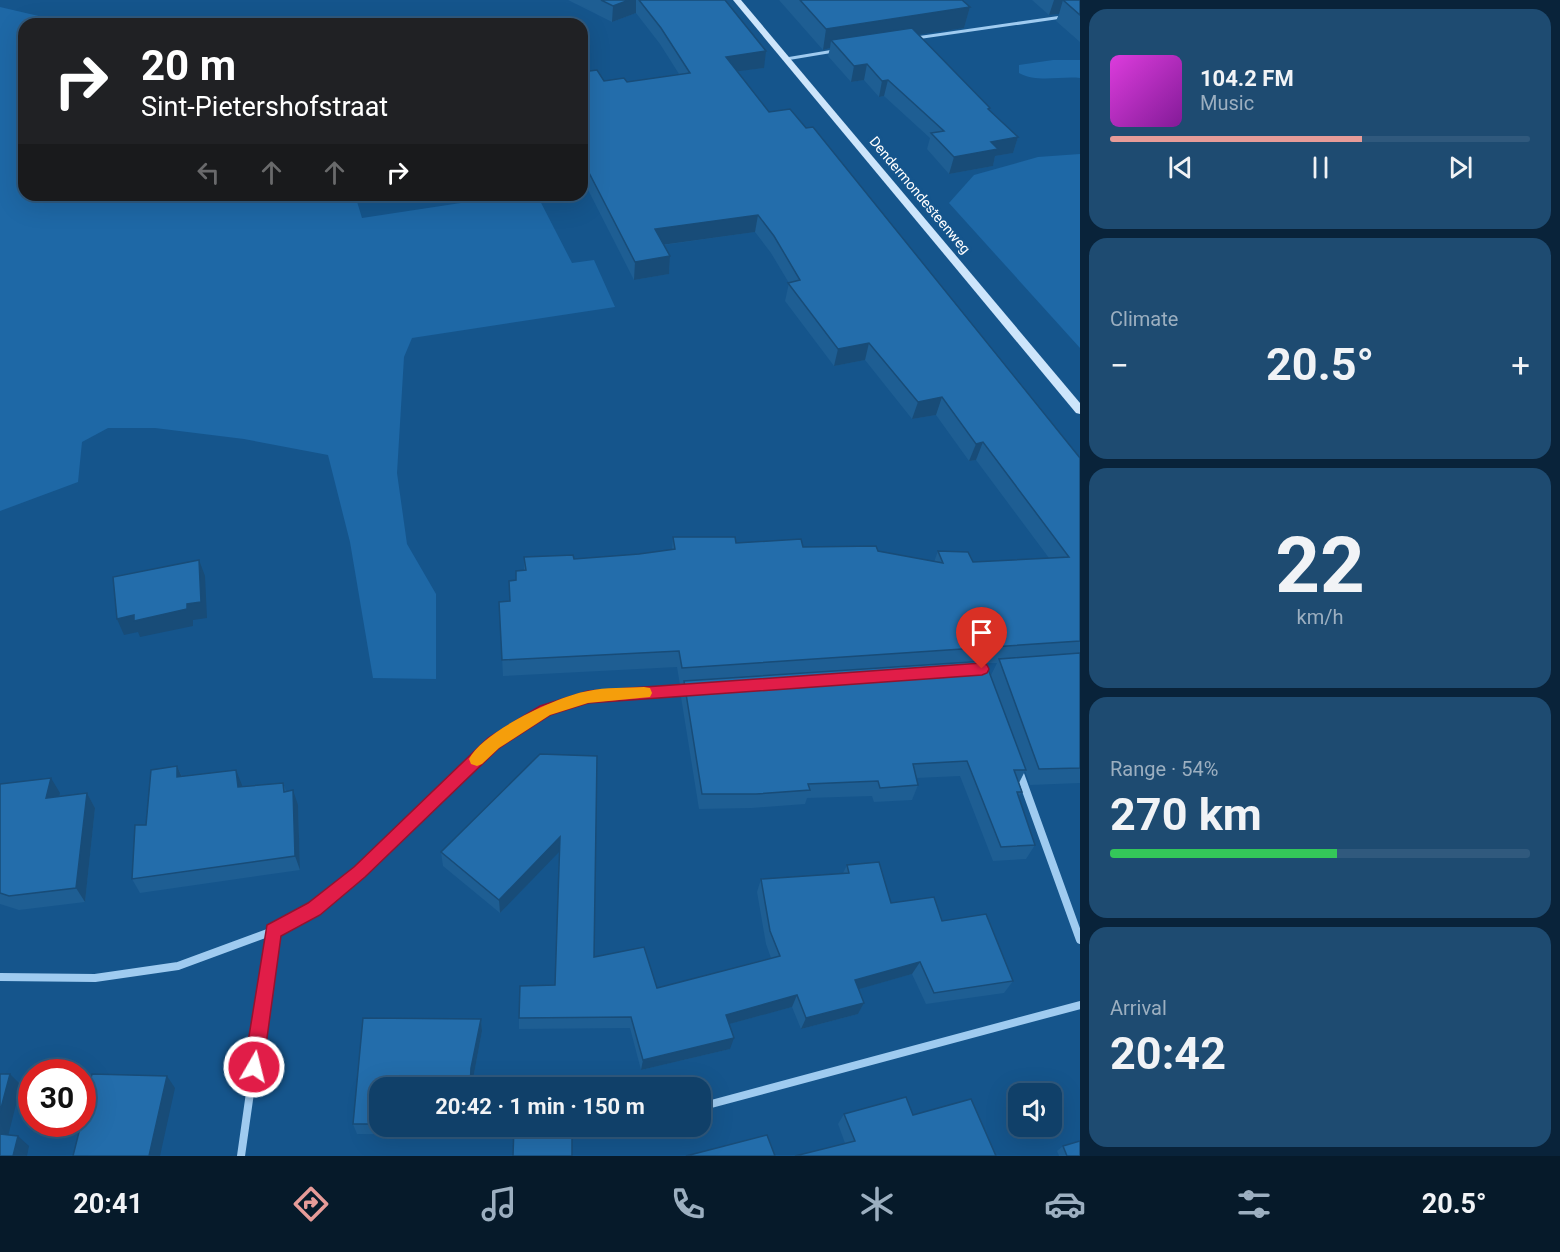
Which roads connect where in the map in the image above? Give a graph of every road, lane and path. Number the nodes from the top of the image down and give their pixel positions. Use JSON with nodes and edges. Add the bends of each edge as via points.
{"nodes":[{"id":1,"x":737,"y":0,"type":"edge"},
{"id":2,"x":1068,"y":16,"type":"edge"},
{"id":3,"x":916,"y":38,"type":"edge"},
{"id":4,"x":845,"y":49,"type":"edge"},
{"id":5,"x":786,"y":59,"type":"junction"},
{"id":6,"x":1080,"y":410,"type":"edge"},
{"id":7,"x":697,"y":689,"type":"edge"},
{"id":8,"x":1015,"y":759,"type":"edge"},
{"id":9,"x":273,"y":931,"type":"junction"},
{"id":10,"x":1080,"y":940,"type":"edge"},
{"id":11,"x":0,"y":977,"type":"edge"},
{"id":12,"x":1080,"y":1005,"type":"edge"},
{"id":13,"x":711,"y":1104,"type":"edge"},
{"id":14,"x":241,"y":1156,"type":"edge"}],
"edges":[{"from":1,"to":5,"type":"main road","name":"Dendermondesteenweg"},
{"from":2,"to":3,"type":"lane"},
{"from":4,"to":5,"type":"lane"},
{"from":5,"to":6,"type":"main road","name":"Dendermondesteenweg"},
{"from":7,"to":9,"type":"street","via":[[588,697],[545,711],[494,743],[359,872],[314,909]]},
{"from":8,"to":10,"type":"street"},
{"from":9,"to":11,"type":"street","via":[[178,966],[95,978]]},
{"from":9,"to":14,"type":"street"},
{"from":12,"to":13,"type":"street"}]}
